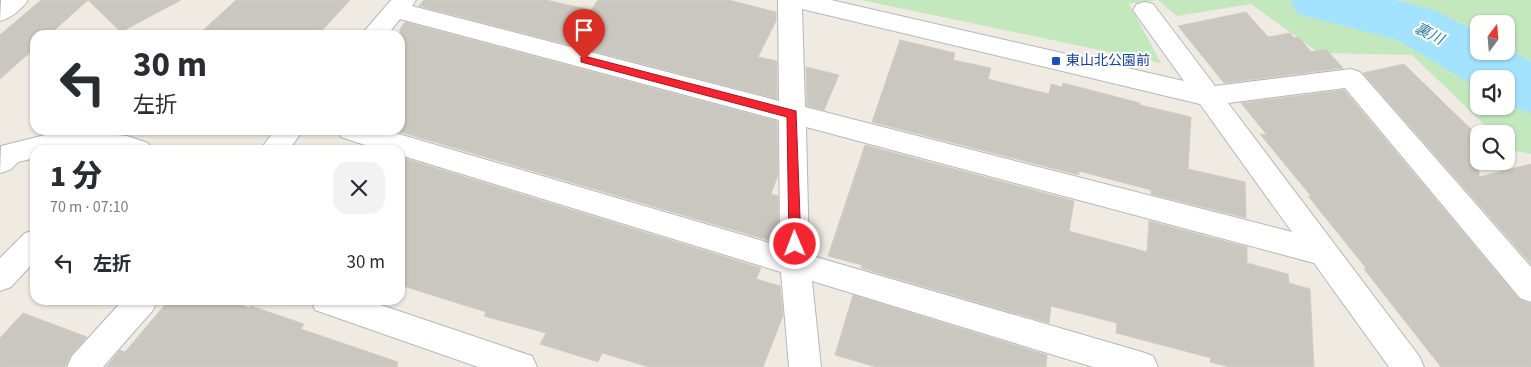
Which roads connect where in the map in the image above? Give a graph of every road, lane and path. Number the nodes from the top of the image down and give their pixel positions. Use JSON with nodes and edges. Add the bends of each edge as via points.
{"nodes":[{"id":1,"x":16,"y":0,"type":"edge"},
{"id":2,"x":790,"y":0,"type":"edge"},
{"id":3,"x":797,"y":0,"type":"edge"},
{"id":4,"x":399,"y":5,"type":"edge"},
{"id":5,"x":1145,"y":10,"type":"dead end"},
{"id":6,"x":0,"y":13,"type":"edge"},
{"id":7,"x":377,"y":30,"type":"edge"},
{"id":8,"x":1208,"y":96,"type":"junction"},
{"id":9,"x":793,"y":114,"type":"junction"},
{"id":10,"x":286,"y":135,"type":"edge"},
{"id":11,"x":367,"y":135,"type":"edge"},
{"id":12,"x":43,"y":145,"type":"edge"},
{"id":13,"x":109,"y":145,"type":"edge"},
{"id":14,"x":277,"y":145,"type":"edge"},
{"id":15,"x":400,"y":145,"type":"edge"},
{"id":16,"x":405,"y":146,"type":"edge"},
{"id":17,"x":30,"y":148,"type":"edge"},
{"id":18,"x":0,"y":162,"type":"edge"},
{"id":19,"x":30,"y":247,"type":"edge"},
{"id":20,"x":1324,"y":253,"type":"junction"},
{"id":21,"x":796,"y":263,"type":"junction"},
{"id":22,"x":0,"y":278,"type":"edge"},
{"id":23,"x":1531,"y":289,"type":"edge"},
{"id":24,"x":138,"y":305,"type":"edge"},
{"id":25,"x":341,"y":305,"type":"edge"},
{"id":26,"x":83,"y":367,"type":"edge"},
{"id":27,"x":521,"y":367,"type":"edge"},
{"id":28,"x":805,"y":367,"type":"edge"},
{"id":29,"x":1142,"y":367,"type":"edge"},
{"id":30,"x":1408,"y":367,"type":"edge"}],
"edges":[{"from":1,"to":6,"type":"street"},
{"from":2,"to":9,"type":"street"},
{"from":3,"to":8,"type":"street"},
{"from":4,"to":7,"type":"street"},
{"from":4,"to":9,"type":"street"},
{"from":5,"to":8,"type":"street"},
{"from":8,"to":20,"type":"street"},
{"from":8,"to":23,"type":"street","via":[[1351,78]]},
{"from":9,"to":20,"type":"street"},
{"from":9,"to":21,"type":"street"},
{"from":10,"to":14,"type":"street"},
{"from":11,"to":15,"type":"street"},
{"from":12,"to":13,"type":"street","via":[[71,138]]},
{"from":16,"to":21,"type":"street"},
{"from":17,"to":18,"type":"street","via":[[10,153]]},
{"from":19,"to":22,"type":"street"},
{"from":20,"to":30,"type":"street"},
{"from":21,"to":28,"type":"street"},
{"from":21,"to":29,"type":"street"},
{"from":24,"to":26,"type":"street"},
{"from":25,"to":27,"type":"street"}]}
